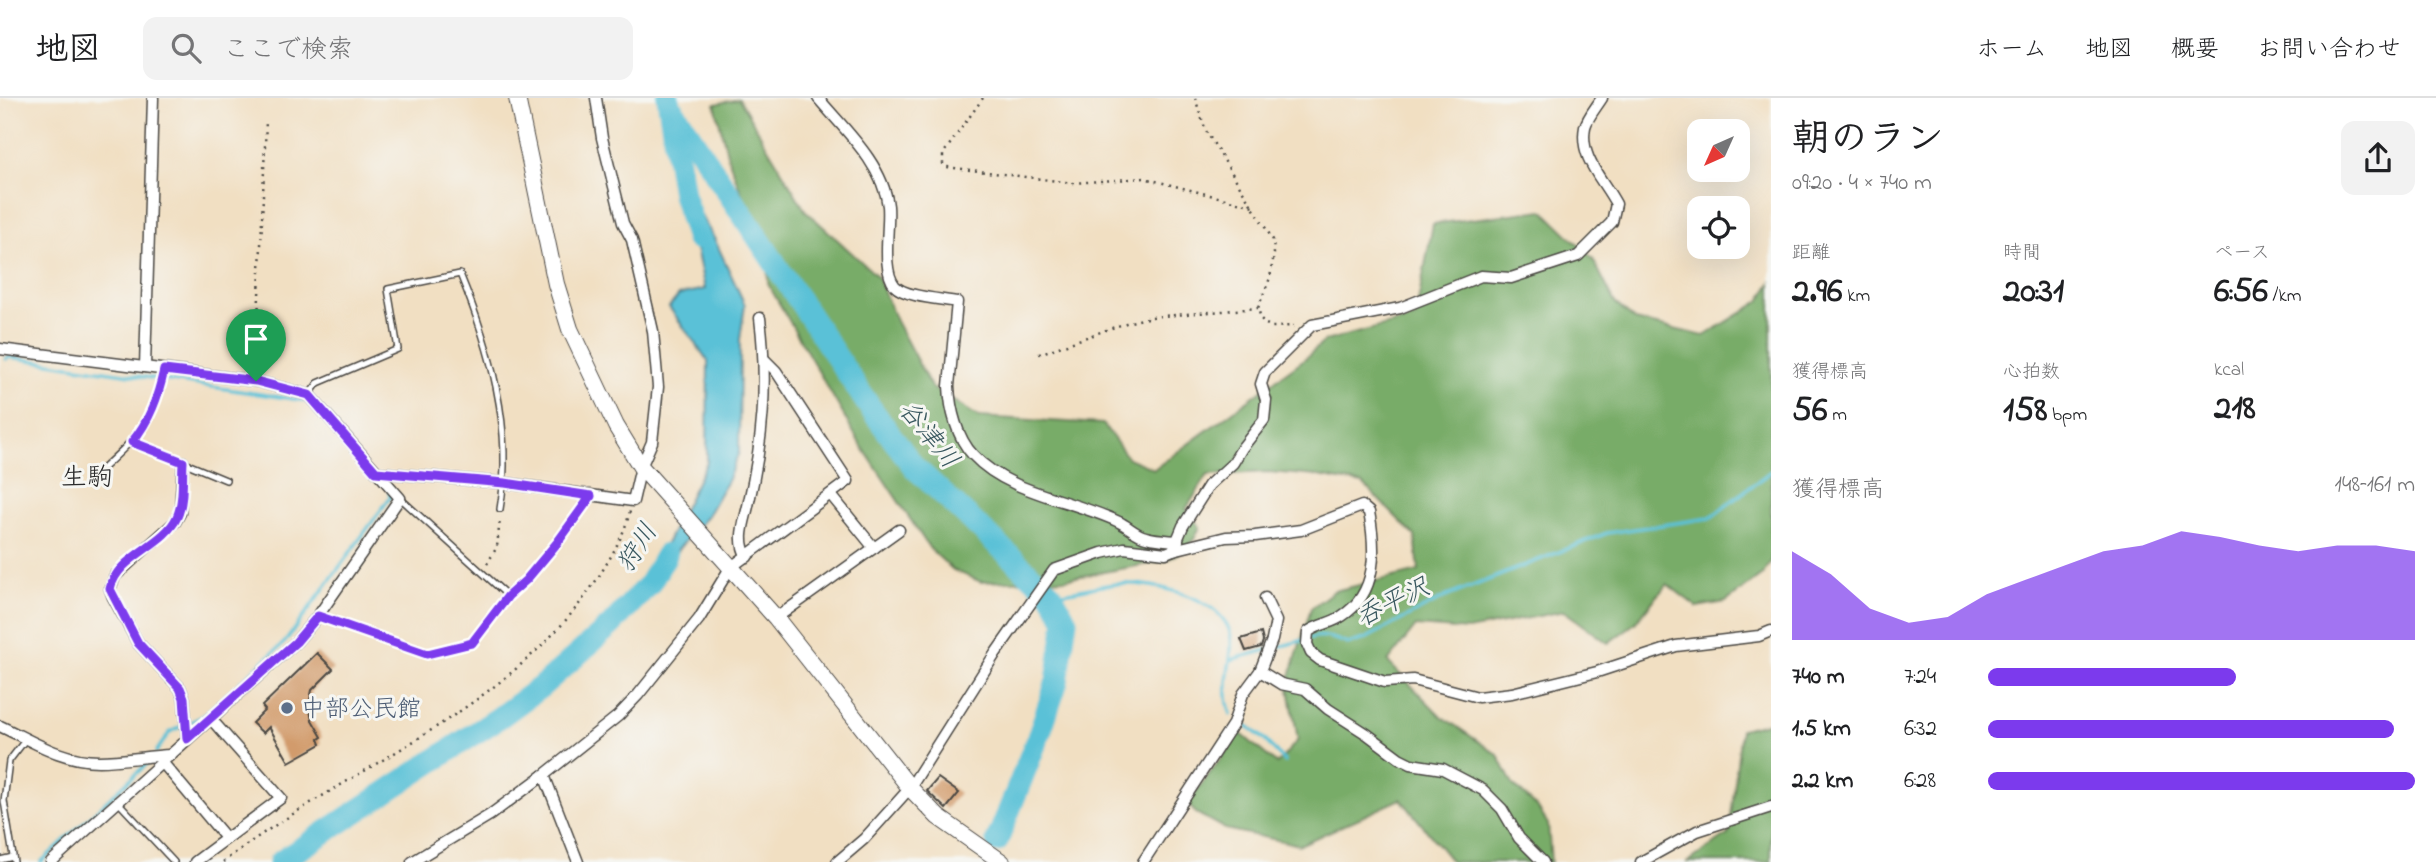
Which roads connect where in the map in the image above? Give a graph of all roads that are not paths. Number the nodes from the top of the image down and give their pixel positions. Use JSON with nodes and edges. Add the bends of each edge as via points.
{"nodes":[{"id":1,"x":153,"y":98,"type":"edge"},
{"id":2,"x":517,"y":98,"type":"edge"},
{"id":3,"x":596,"y":98,"type":"edge"},
{"id":4,"x":818,"y":98,"type":"edge"},
{"id":5,"x":1602,"y":98,"type":"edge"},
{"id":6,"x":760,"y":318,"type":"dead end"},
{"id":7,"x":2,"y":347,"type":"edge"},
{"id":8,"x":765,"y":360,"type":"junction"},
{"id":9,"x":145,"y":367,"type":"junction"},
{"id":10,"x":164,"y":370,"type":"junction"},
{"id":11,"x":309,"y":395,"type":"junction"},
{"id":12,"x":132,"y":442,"type":"junction"},
{"id":13,"x":183,"y":462,"type":"junction"},
{"id":14,"x":101,"y":470,"type":"dead end"},
{"id":15,"x":376,"y":472,"type":"junction"},
{"id":16,"x":646,"y":472,"type":"junction"},
{"id":17,"x":226,"y":480,"type":"dead end"},
{"id":18,"x":505,"y":483,"type":"junction"},
{"id":19,"x":831,"y":495,"type":"junction"},
{"id":20,"x":591,"y":496,"type":"junction"},
{"id":21,"x":400,"y":498,"type":"junction"},
{"id":22,"x":500,"y":509,"type":"road end"},
{"id":23,"x":900,"y":530,"type":"dead end"},
{"id":24,"x":1175,"y":545,"type":"junction"},
{"id":25,"x":874,"y":548,"type":"junction"},
{"id":26,"x":747,"y":557,"type":"junction"},
{"id":27,"x":730,"y":568,"type":"junction"},
{"id":28,"x":508,"y":596,"type":"junction"},
{"id":29,"x":1265,"y":598,"type":"dead end"},
{"id":30,"x":318,"y":616,"type":"junction"},
{"id":31,"x":776,"y":618,"type":"junction"},
{"id":32,"x":1771,"y":631,"type":"edge"},
{"id":33,"x":1260,"y":671,"type":"junction"},
{"id":34,"x":211,"y":719,"type":"junction"},
{"id":35,"x":0,"y":726,"type":"edge"},
{"id":36,"x":27,"y":739,"type":"junction"},
{"id":37,"x":187,"y":739,"type":"junction"},
{"id":38,"x":167,"y":759,"type":"junction"},
{"id":39,"x":9,"y":761,"type":"junction"},
{"id":40,"x":0,"y":762,"type":"edge"},
{"id":41,"x":544,"y":775,"type":"junction"},
{"id":42,"x":910,"y":788,"type":"junction"},
{"id":43,"x":117,"y":801,"type":"junction"},
{"id":44,"x":1771,"y":807,"type":"edge"},
{"id":45,"x":226,"y":838,"type":"junction"},
{"id":46,"x":0,"y":860,"type":"edge"},
{"id":47,"x":14,"y":860,"type":"edge"},
{"id":48,"x":51,"y":862,"type":"edge"},
{"id":49,"x":174,"y":862,"type":"edge"},
{"id":50,"x":195,"y":862,"type":"edge"},
{"id":51,"x":412,"y":862,"type":"edge"},
{"id":52,"x":578,"y":862,"type":"edge"},
{"id":53,"x":837,"y":862,"type":"edge"},
{"id":54,"x":1002,"y":862,"type":"edge"},
{"id":55,"x":1143,"y":862,"type":"edge"},
{"id":56,"x":1543,"y":862,"type":"edge"},
{"id":57,"x":1641,"y":862,"type":"edge"}],
"edges":[{"from":1,"to":9,"type":"street"},
{"from":2,"to":16,"type":"street","via":[[545,238],[570,329],[616,426]]},
{"from":3,"to":16,"type":"street","via":[[602,138],[653,331],[658,387]]},
{"from":4,"to":24,"type":"street","via":[[867,157],[884,189],[892,282],[903,292],[957,302],[948,386],[958,429],[973,455],[993,472],[1024,487],[1119,522],[1143,537]]},
{"from":5,"to":24,"type":"street","via":[[1585,126],[1587,156],[1616,204],[1612,222],[1578,256],[1511,278],[1481,276],[1401,308],[1312,325],[1265,372],[1261,384],[1266,400],[1264,419],[1233,463],[1209,485]]},
{"from":6,"to":8,"type":"street"},
{"from":7,"to":9,"type":"street"},
{"from":8,"to":19,"type":"street","via":[[848,481]]},
{"from":8,"to":26,"type":"street","via":[[762,435],[741,541]]},
{"from":9,"to":10,"type":"street"},
{"from":10,"to":11,"type":"street","via":[[256,381]]},
{"from":10,"to":12,"type":"lane","via":[[158,398]]},
{"from":11,"to":15,"type":"street"},
{"from":11,"to":18,"type":"lane","via":[[318,383],[398,349],[388,289],[460,274],[496,384],[503,421]]},
{"from":12,"to":13,"type":"lane"},
{"from":12,"to":14,"type":"lane"},
{"from":13,"to":17,"type":"lane"},
{"from":13,"to":37,"type":"street","via":[[180,513],[175,522],[115,576],[110,589],[138,643],[180,688]]},
{"from":15,"to":18,"type":"street"},
{"from":15,"to":21,"type":"street"},
{"from":16,"to":20,"type":"street","via":[[633,500]]},
{"from":16,"to":27,"type":"street"},
{"from":18,"to":20,"type":"street"},
{"from":18,"to":22,"type":"lane"},
{"from":19,"to":25,"type":"street"},
{"from":19,"to":26,"type":"street"},
{"from":20,"to":28,"type":"lane","via":[[557,543]]},
{"from":21,"to":28,"type":"lane"},
{"from":21,"to":30,"type":"street"},
{"from":23,"to":25,"type":"street"},
{"from":24,"to":32,"type":"street","via":[[1301,530],[1362,506],[1369,512],[1374,535],[1371,578],[1356,606],[1308,632],[1311,653],[1385,682],[1413,680],[1478,696],[1512,693],[1597,672],[1676,646]]},
{"from":24,"to":42,"type":"street","via":[[1166,553],[1124,548],[1054,570]]},
{"from":25,"to":31,"type":"street"},
{"from":26,"to":27,"type":"street"},
{"from":27,"to":31,"type":"street"},
{"from":27,"to":41,"type":"street","via":[[699,619],[638,695]]},
{"from":28,"to":30,"type":"lane","via":[[472,643],[427,654]]},
{"from":29,"to":33,"type":"street","via":[[1276,621]]},
{"from":30,"to":34,"type":"street"},
{"from":31,"to":42,"type":"street"},
{"from":33,"to":55,"type":"street","via":[[1243,694],[1233,724]]},
{"from":33,"to":56,"type":"street","via":[[1281,684],[1305,689],[1399,758],[1443,769],[1483,790]]},
{"from":34,"to":37,"type":"street"},
{"from":34,"to":45,"type":"street","via":[[281,798]]},
{"from":35,"to":36,"type":"street"},
{"from":36,"to":38,"type":"street","via":[[71,758]]},
{"from":36,"to":39,"type":"lane"},
{"from":37,"to":38,"type":"street"},
{"from":38,"to":43,"type":"street"},
{"from":38,"to":45,"type":"street"},
{"from":39,"to":40,"type":"lane"},
{"from":39,"to":47,"type":"lane","via":[[4,801]]},
{"from":41,"to":51,"type":"street","via":[[490,815]]},
{"from":41,"to":52,"type":"street"},
{"from":42,"to":53,"type":"street"},
{"from":42,"to":54,"type":"street","via":[[938,817]]},
{"from":43,"to":48,"type":"street"},
{"from":43,"to":49,"type":"lane"},
{"from":44,"to":57,"type":"street","via":[[1696,831]]},
{"from":45,"to":50,"type":"street"},
{"from":46,"to":47,"type":"lane"}]}
